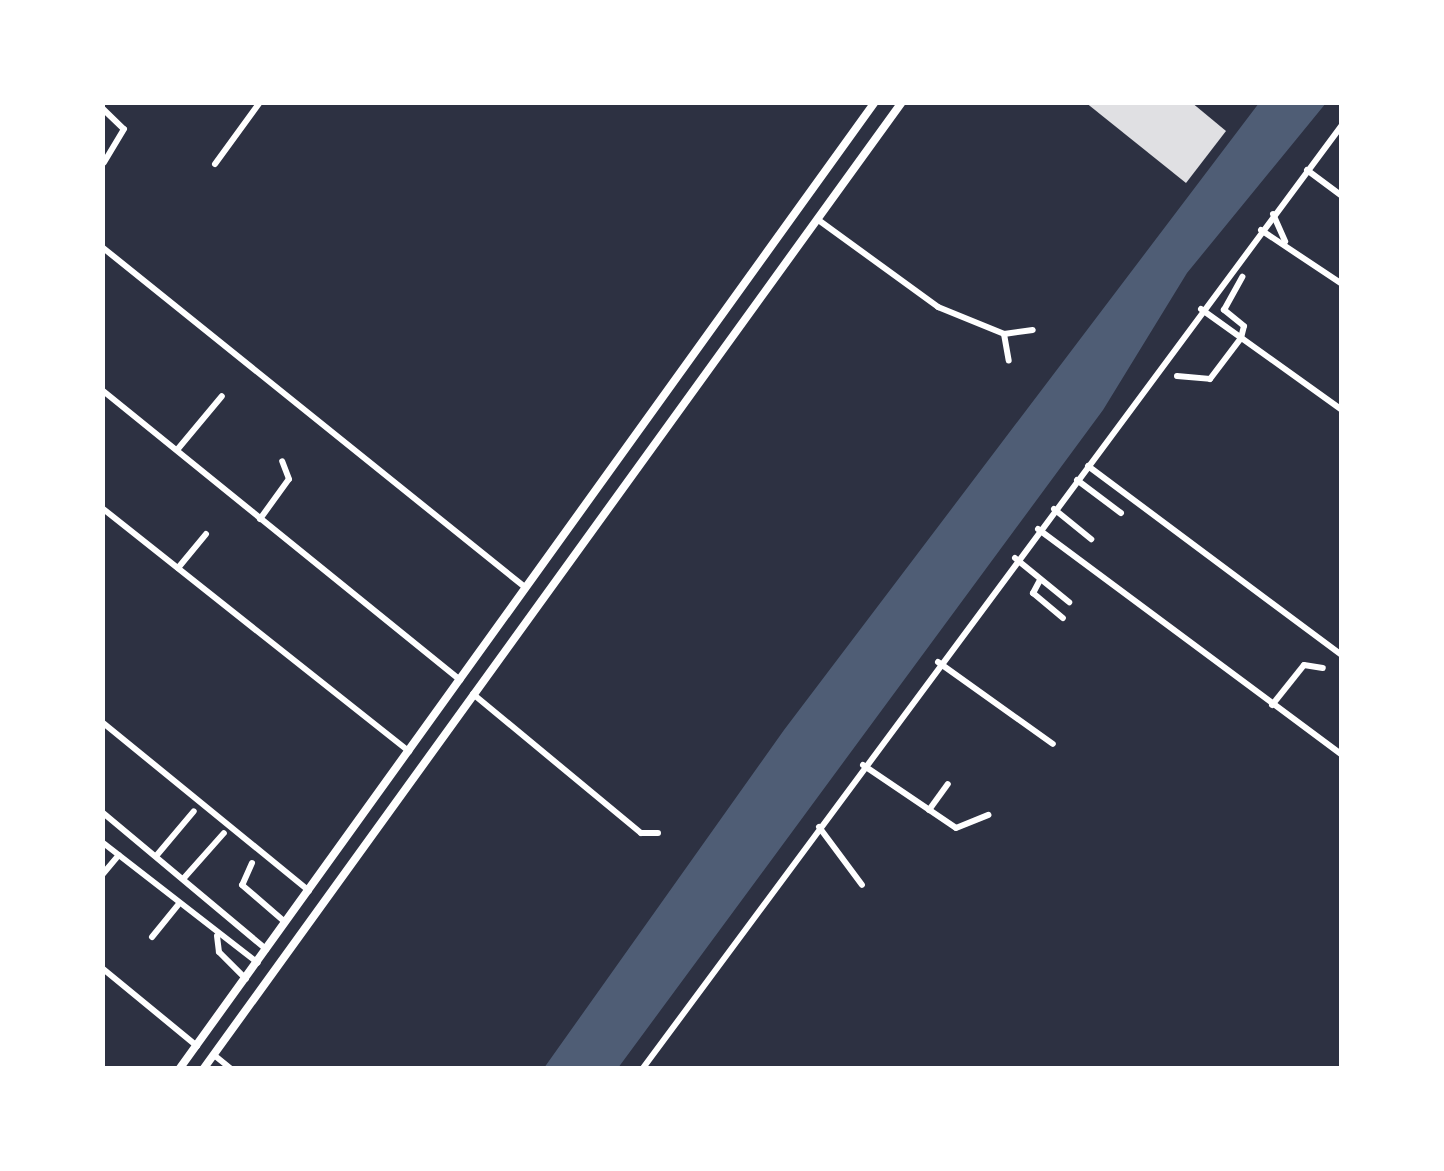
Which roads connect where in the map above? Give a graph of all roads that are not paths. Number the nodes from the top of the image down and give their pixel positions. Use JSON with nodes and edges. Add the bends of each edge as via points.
{"nodes":[{"id":1,"x":260,"y":102,"type":"edge"},
{"id":2,"x":876,"y":102,"type":"edge"},
{"id":3,"x":902,"y":102,"type":"edge"},
{"id":4,"x":102,"y":108,"type":"edge"},
{"id":5,"x":1342,"y":125,"type":"edge"},
{"id":6,"x":104,"y":162,"type":"edge"},
{"id":7,"x":215,"y":164,"type":"dead end"},
{"id":8,"x":1307,"y":170,"type":"junction"},
{"id":9,"x":1342,"y":196,"type":"edge"},
{"id":10,"x":1273,"y":214,"type":"junction"},
{"id":11,"x":817,"y":219,"type":"junction"},
{"id":12,"x":1262,"y":230,"type":"junction"},
{"id":13,"x":1285,"y":242,"type":"junction"},
{"id":14,"x":102,"y":248,"type":"edge"},
{"id":15,"x":1242,"y":276,"type":"dead end"},
{"id":16,"x":1342,"y":284,"type":"edge"},
{"id":17,"x":1201,"y":309,"type":"junction"},
{"id":18,"x":1032,"y":330,"type":"dead end"},
{"id":19,"x":1004,"y":334,"type":"junction"},
{"id":20,"x":1241,"y":338,"type":"junction"},
{"id":21,"x":1009,"y":361,"type":"dead end"},
{"id":22,"x":1177,"y":376,"type":"dead end"},
{"id":23,"x":102,"y":390,"type":"edge"},
{"id":24,"x":222,"y":396,"type":"dead end"},
{"id":25,"x":1342,"y":410,"type":"edge"},
{"id":26,"x":177,"y":450,"type":"junction"},
{"id":27,"x":282,"y":460,"type":"dead end"},
{"id":28,"x":1088,"y":466,"type":"junction"},
{"id":29,"x":1077,"y":480,"type":"junction"},
{"id":30,"x":102,"y":508,"type":"edge"},
{"id":31,"x":1054,"y":509,"type":"junction"},
{"id":32,"x":1121,"y":514,"type":"dead end"},
{"id":33,"x":260,"y":518,"type":"junction"},
{"id":34,"x":1038,"y":529,"type":"junction"},
{"id":35,"x":206,"y":534,"type":"dead end"},
{"id":36,"x":1091,"y":539,"type":"dead end"},
{"id":37,"x":1015,"y":558,"type":"junction"},
{"id":38,"x":178,"y":568,"type":"junction"},
{"id":39,"x":1040,"y":580,"type":"junction"},
{"id":40,"x":526,"y":588,"type":"junction"},
{"id":41,"x":1068,"y":602,"type":"dead end"},
{"id":42,"x":1063,"y":618,"type":"dead end"},
{"id":43,"x":1342,"y":655,"type":"edge"},
{"id":44,"x":938,"y":662,"type":"junction"},
{"id":45,"x":1323,"y":668,"type":"dead end"},
{"id":46,"x":460,"y":680,"type":"junction"},
{"id":47,"x":472,"y":694,"type":"junction"},
{"id":48,"x":1272,"y":704,"type":"junction"},
{"id":49,"x":102,"y":722,"type":"edge"},
{"id":50,"x":1053,"y":744,"type":"dead end"},
{"id":51,"x":409,"y":751,"type":"junction"},
{"id":52,"x":1342,"y":755,"type":"edge"},
{"id":53,"x":863,"y":766,"type":"junction"},
{"id":54,"x":948,"y":784,"type":"dead end"},
{"id":55,"x":929,"y":810,"type":"junction"},
{"id":56,"x":194,"y":811,"type":"dead end"},
{"id":57,"x":102,"y":812,"type":"edge"},
{"id":58,"x":989,"y":815,"type":"dead end"},
{"id":59,"x":819,"y":827,"type":"junction"},
{"id":60,"x":224,"y":833,"type":"dead end"},
{"id":61,"x":658,"y":833,"type":"dead end"},
{"id":62,"x":102,"y":842,"type":"edge"},
{"id":63,"x":119,"y":855,"type":"junction"},
{"id":64,"x":157,"y":855,"type":"junction"},
{"id":65,"x":252,"y":863,"type":"dead end"},
{"id":66,"x":102,"y":876,"type":"edge"},
{"id":67,"x":184,"y":878,"type":"junction"},
{"id":68,"x":862,"y":885,"type":"dead end"},
{"id":69,"x":309,"y":891,"type":"junction"},
{"id":70,"x":178,"y":905,"type":"junction"},
{"id":71,"x":286,"y":923,"type":"junction"},
{"id":72,"x":218,"y":936,"type":"junction"},
{"id":73,"x":152,"y":937,"type":"dead end"},
{"id":74,"x":266,"y":950,"type":"junction"},
{"id":75,"x":258,"y":963,"type":"junction"},
{"id":76,"x":102,"y":968,"type":"edge"},
{"id":77,"x":246,"y":979,"type":"junction"},
{"id":78,"x":197,"y":1046,"type":"junction"},
{"id":79,"x":214,"y":1055,"type":"junction"},
{"id":80,"x":180,"y":1068,"type":"edge"},
{"id":81,"x":204,"y":1068,"type":"edge"},
{"id":82,"x":230,"y":1068,"type":"edge"},
{"id":83,"x":643,"y":1068,"type":"edge"}],
"edges":[{"from":1,"to":7,"type":"street"},
{"from":2,"to":40,"type":"main road"},
{"from":3,"to":11,"type":"main road"},
{"from":4,"to":6,"type":"street","via":[[124,129]]},
{"from":5,"to":8,"type":"street"},
{"from":8,"to":9,"type":"street"},
{"from":8,"to":10,"type":"street"},
{"from":10,"to":12,"type":"street"},
{"from":10,"to":13,"type":"street"},
{"from":11,"to":19,"type":"street","via":[[938,307]]},
{"from":11,"to":47,"type":"main road"},
{"from":12,"to":13,"type":"street"},
{"from":12,"to":17,"type":"street"},
{"from":13,"to":16,"type":"street"},
{"from":14,"to":40,"type":"street"},
{"from":15,"to":20,"type":"street","via":[[1224,310],[1244,326]]},
{"from":17,"to":20,"type":"street"},
{"from":17,"to":28,"type":"street"},
{"from":18,"to":19,"type":"street"},
{"from":19,"to":21,"type":"street"},
{"from":20,"to":22,"type":"street","via":[[1210,379]]},
{"from":20,"to":25,"type":"street"},
{"from":23,"to":26,"type":"street"},
{"from":24,"to":26,"type":"street"},
{"from":26,"to":33,"type":"street"},
{"from":27,"to":33,"type":"street","via":[[290,478]]},
{"from":28,"to":29,"type":"street"},
{"from":28,"to":43,"type":"street"},
{"from":29,"to":31,"type":"street"},
{"from":29,"to":32,"type":"street"},
{"from":30,"to":38,"type":"street"},
{"from":31,"to":34,"type":"street"},
{"from":31,"to":36,"type":"street"},
{"from":33,"to":46,"type":"street"},
{"from":34,"to":37,"type":"street"},
{"from":34,"to":48,"type":"street"},
{"from":35,"to":38,"type":"street"},
{"from":37,"to":39,"type":"street"},
{"from":37,"to":44,"type":"street"},
{"from":38,"to":51,"type":"street"},
{"from":39,"to":41,"type":"street"},
{"from":39,"to":42,"type":"street","via":[[1033,593]]},
{"from":40,"to":46,"type":"main road"},
{"from":44,"to":50,"type":"street"},
{"from":44,"to":53,"type":"street"},
{"from":45,"to":48,"type":"street","via":[[1304,665]]},
{"from":46,"to":51,"type":"main road"},
{"from":47,"to":61,"type":"street","via":[[641,832]]},
{"from":47,"to":79,"type":"main road"},
{"from":48,"to":52,"type":"street"},
{"from":49,"to":69,"type":"street"},
{"from":51,"to":69,"type":"main road"},
{"from":53,"to":55,"type":"street"},
{"from":53,"to":59,"type":"street"},
{"from":54,"to":55,"type":"street"},
{"from":55,"to":58,"type":"street","via":[[960,830]]},
{"from":56,"to":64,"type":"street"},
{"from":57,"to":64,"type":"street"},
{"from":59,"to":68,"type":"street"},
{"from":59,"to":83,"type":"street"},
{"from":60,"to":67,"type":"street"},
{"from":62,"to":63,"type":"street"},
{"from":63,"to":66,"type":"street"},
{"from":63,"to":70,"type":"street"},
{"from":64,"to":67,"type":"street"},
{"from":65,"to":71,"type":"street","via":[[242,884]]},
{"from":67,"to":74,"type":"street"},
{"from":69,"to":71,"type":"main road"},
{"from":70,"to":72,"type":"street"},
{"from":70,"to":73,"type":"street"},
{"from":71,"to":74,"type":"main road"},
{"from":72,"to":75,"type":"street"},
{"from":72,"to":77,"type":"street","via":[[219,952]]},
{"from":74,"to":75,"type":"main road"},
{"from":75,"to":77,"type":"main road"},
{"from":76,"to":78,"type":"street"},
{"from":77,"to":78,"type":"main road"},
{"from":78,"to":80,"type":"main road"},
{"from":79,"to":81,"type":"main road"},
{"from":79,"to":82,"type":"street"}]}
